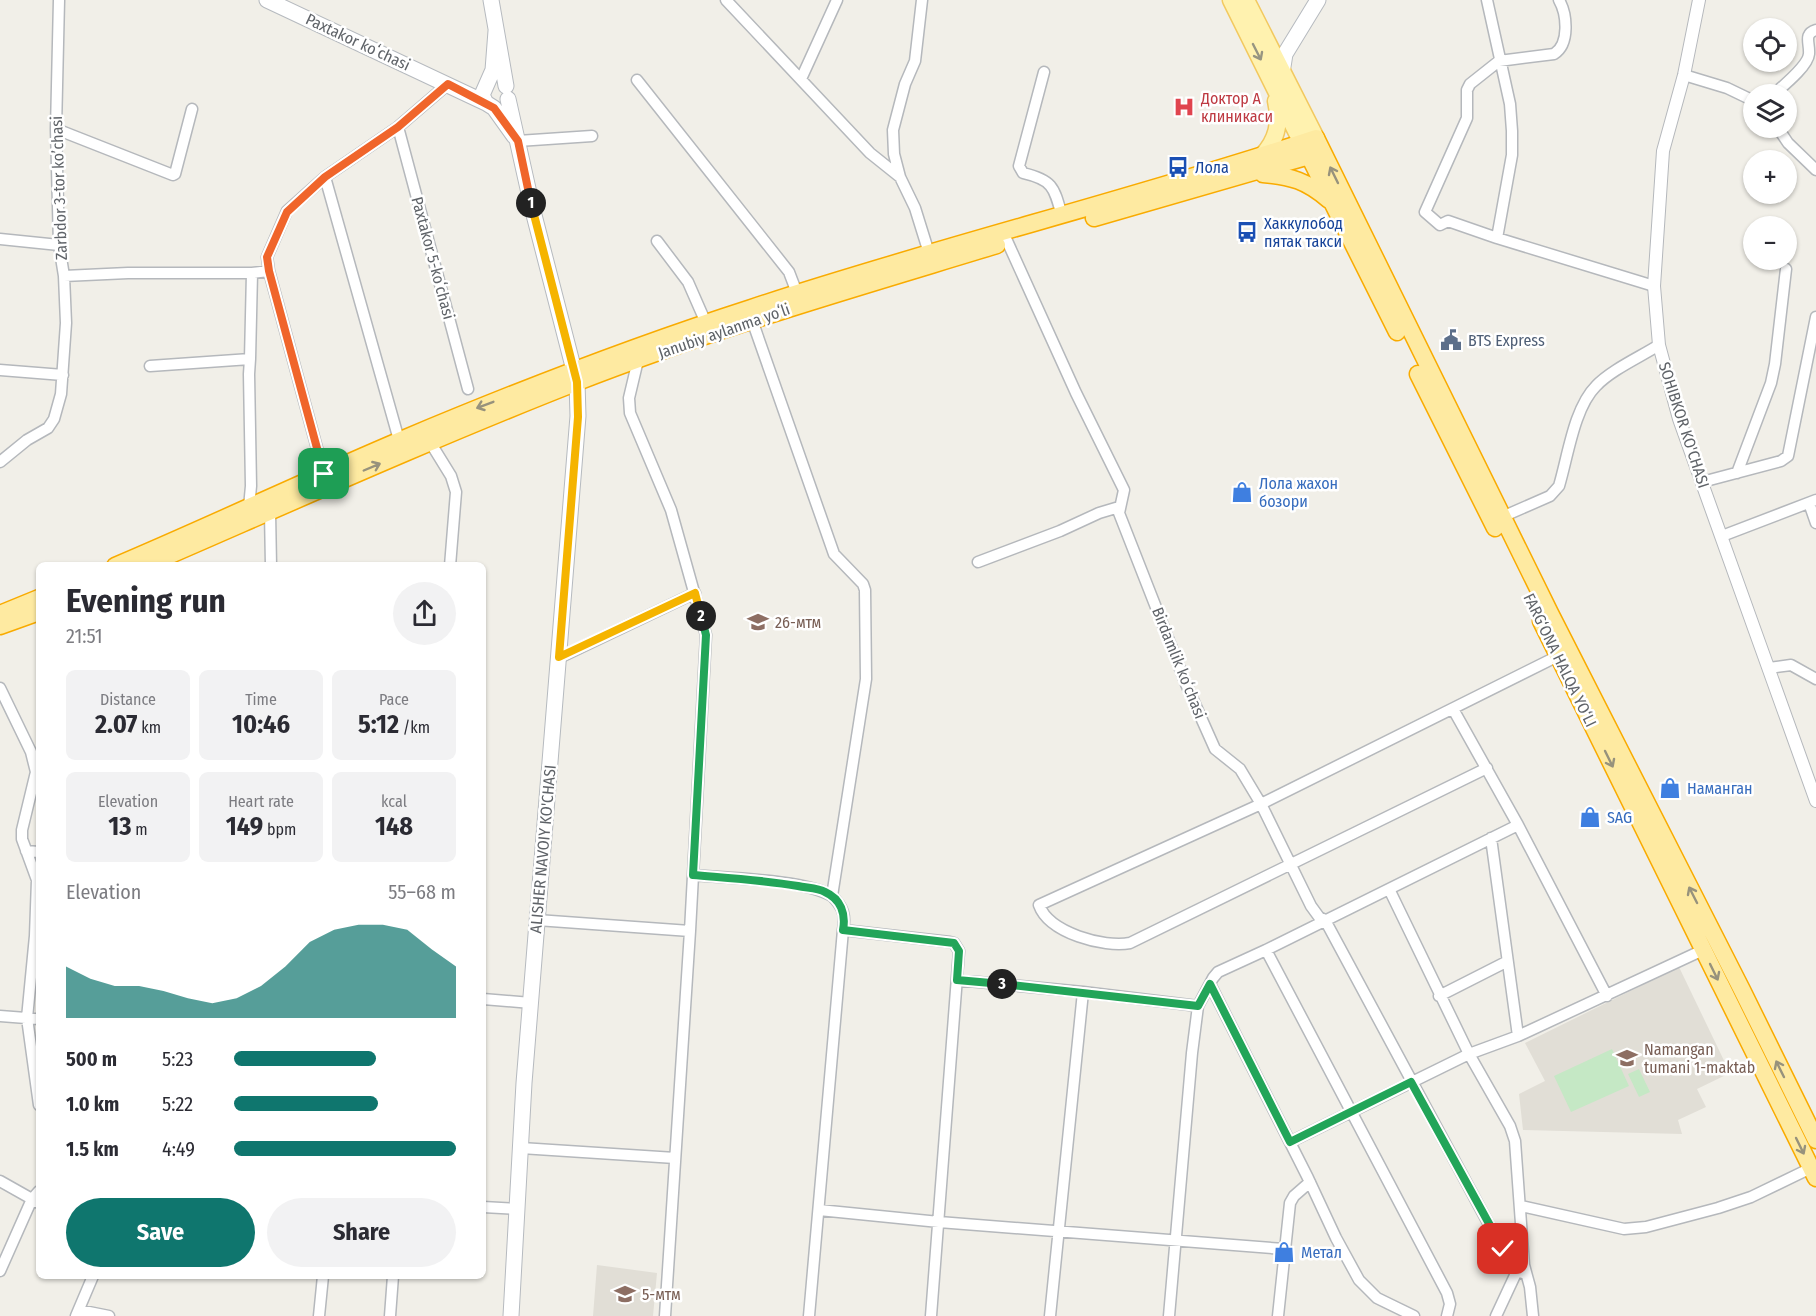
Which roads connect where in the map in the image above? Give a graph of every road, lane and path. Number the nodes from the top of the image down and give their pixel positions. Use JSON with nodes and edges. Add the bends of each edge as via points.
{"nodes":[{"id":1,"x":59,"y":0,"type":"edge"},
{"id":2,"x":267,"y":0,"type":"edge"},
{"id":3,"x":491,"y":0,"type":"edge"},
{"id":4,"x":726,"y":0,"type":"edge"},
{"id":5,"x":837,"y":0,"type":"edge"},
{"id":6,"x":922,"y":0,"type":"edge"},
{"id":7,"x":1231,"y":0,"type":"edge"},
{"id":8,"x":1246,"y":0,"type":"edge"},
{"id":9,"x":1318,"y":0,"type":"edge"},
{"id":10,"x":1487,"y":0,"type":"edge"},
{"id":11,"x":1558,"y":0,"type":"edge"},
{"id":12,"x":1699,"y":0,"type":"edge"},
{"id":13,"x":1816,"y":30,"type":"edge"},
{"id":14,"x":496,"y":31,"type":"junction"},
{"id":15,"x":1499,"y":61,"type":"junction"},
{"id":16,"x":1044,"y":72,"type":"dead end"},
{"id":17,"x":1684,"y":75,"type":"junction"},
{"id":18,"x":801,"y":79,"type":"junction"},
{"id":19,"x":637,"y":80,"type":"dead end"},
{"id":20,"x":1278,"y":80,"type":"junction"},
{"id":21,"x":448,"y":84,"type":"junction"},
{"id":22,"x":1784,"y":84,"type":"edge"},
{"id":23,"x":507,"y":92,"type":"junction"},
{"id":24,"x":488,"y":96,"type":"junction"},
{"id":25,"x":1743,"y":96,"type":"edge"},
{"id":26,"x":192,"y":109,"type":"dead end"},
{"id":27,"x":398,"y":127,"type":"junction"},
{"id":28,"x":56,"y":129,"type":"junction"},
{"id":29,"x":592,"y":136,"type":"dead end"},
{"id":30,"x":1785,"y":138,"type":"edge"},
{"id":31,"x":518,"y":141,"type":"junction"},
{"id":32,"x":1313,"y":147,"type":"junction"},
{"id":33,"x":1262,"y":156,"type":"junction"},
{"id":34,"x":1816,"y":170,"type":"edge"},
{"id":35,"x":1253,"y":173,"type":"junction"},
{"id":36,"x":325,"y":177,"type":"junction"},
{"id":37,"x":900,"y":177,"type":"junction"},
{"id":38,"x":1334,"y":204,"type":"junction"},
{"id":39,"x":1062,"y":216,"type":"junction"},
{"id":40,"x":1005,"y":237,"type":"junction"},
{"id":41,"x":1497,"y":238,"type":"junction"},
{"id":42,"x":0,"y":239,"type":"edge"},
{"id":43,"x":657,"y":241,"type":"dead end"},
{"id":44,"x":60,"y":245,"type":"junction"},
{"id":45,"x":929,"y":253,"type":"junction"},
{"id":46,"x":1786,"y":270,"type":"edge"},
{"id":47,"x":269,"y":271,"type":"junction"},
{"id":48,"x":252,"y":273,"type":"junction"},
{"id":49,"x":64,"y":276,"type":"junction"},
{"id":50,"x":1654,"y":286,"type":"junction"},
{"id":51,"x":797,"y":293,"type":"junction"},
{"id":52,"x":1816,"y":317,"type":"edge"},
{"id":53,"x":752,"y":320,"type":"junction"},
{"id":54,"x":705,"y":323,"type":"junction"},
{"id":55,"x":1659,"y":345,"type":"junction"},
{"id":56,"x":250,"y":359,"type":"junction"},
{"id":57,"x":638,"y":360,"type":"junction"},
{"id":58,"x":150,"y":366,"type":"dead end"},
{"id":59,"x":0,"y":370,"type":"edge"},
{"id":60,"x":63,"y":375,"type":"junction"},
{"id":61,"x":575,"y":377,"type":"junction"},
{"id":62,"x":468,"y":389,"type":"dead end"},
{"id":63,"x":399,"y":440,"type":"junction"},
{"id":64,"x":430,"y":442,"type":"junction"},
{"id":65,"x":0,"y":462,"type":"edge"},
{"id":66,"x":1737,"y":472,"type":"junction"},
{"id":67,"x":324,"y":474,"type":"junction"},
{"id":68,"x":1702,"y":482,"type":"junction"},
{"id":69,"x":1812,"y":502,"type":"edge"},
{"id":70,"x":249,"y":507,"type":"junction"},
{"id":71,"x":1119,"y":507,"type":"junction"},
{"id":72,"x":270,"y":512,"type":"junction"},
{"id":73,"x":1502,"y":517,"type":"junction"},
{"id":74,"x":1816,"y":523,"type":"edge"},
{"id":75,"x":1722,"y":536,"type":"junction"},
{"id":76,"x":124,"y":562,"type":"edge"},
{"id":77,"x":154,"y":562,"type":"edge"},
{"id":78,"x":271,"y":562,"type":"edge"},
{"id":79,"x":450,"y":562,"type":"edge"},
{"id":80,"x":978,"y":562,"type":"dead end"},
{"id":81,"x":695,"y":593,"type":"junction"},
{"id":82,"x":36,"y":599,"type":"edge"},
{"id":83,"x":36,"y":613,"type":"edge"},
{"id":84,"x":0,"y":614,"type":"edge"},
{"id":85,"x":0,"y":626,"type":"edge"},
{"id":86,"x":1558,"y":656,"type":"junction"},
{"id":87,"x":559,"y":657,"type":"junction"},
{"id":88,"x":1769,"y":668,"type":"junction"},
{"id":89,"x":1816,"y":679,"type":"edge"},
{"id":90,"x":0,"y":688,"type":"edge"},
{"id":91,"x":1454,"y":708,"type":"junction"},
{"id":92,"x":1487,"y":768,"type":"junction"},
{"id":93,"x":1816,"y":801,"type":"edge"},
{"id":94,"x":1262,"y":804,"type":"junction"},
{"id":95,"x":1518,"y":825,"type":"junction"},
{"id":96,"x":1491,"y":838,"type":"junction"},
{"id":97,"x":26,"y":851,"type":"junction"},
{"id":98,"x":36,"y":852,"type":"edge"},
{"id":99,"x":1289,"y":865,"type":"junction"},
{"id":100,"x":693,"y":875,"type":"junction"},
{"id":101,"x":36,"y":877,"type":"edge"},
{"id":102,"x":1389,"y":889,"type":"junction"},
{"id":103,"x":832,"y":896,"type":"junction"},
{"id":104,"x":36,"y":914,"type":"edge"},
{"id":105,"x":537,"y":920,"type":"junction"},
{"id":106,"x":1325,"y":920,"type":"junction"},
{"id":107,"x":843,"y":930,"type":"junction"},
{"id":108,"x":690,"y":931,"type":"junction"},
{"id":109,"x":1266,"y":950,"type":"junction"},
{"id":110,"x":1703,"y":950,"type":"junction"},
{"id":111,"x":1506,"y":962,"type":"junction"},
{"id":112,"x":957,"y":980,"type":"junction"},
{"id":113,"x":1210,"y":984,"type":"junction"},
{"id":114,"x":1083,"y":992,"type":"junction"},
{"id":115,"x":1439,"y":996,"type":"junction"},
{"id":116,"x":1606,"y":996,"type":"junction"},
{"id":117,"x":486,"y":999,"type":"edge"},
{"id":118,"x":531,"y":1003,"type":"junction"},
{"id":119,"x":1198,"y":1006,"type":"junction"},
{"id":120,"x":0,"y":1016,"type":"edge"},
{"id":121,"x":27,"y":1018,"type":"junction"},
{"id":122,"x":36,"y":1019,"type":"edge"},
{"id":123,"x":1518,"y":1036,"type":"junction"},
{"id":124,"x":1469,"y":1054,"type":"junction"},
{"id":125,"x":1411,"y":1082,"type":"junction"},
{"id":126,"x":36,"y":1083,"type":"edge"},
{"id":127,"x":1351,"y":1112,"type":"junction"},
{"id":128,"x":1816,"y":1140,"type":"edge"},
{"id":129,"x":1290,"y":1142,"type":"junction"},
{"id":130,"x":521,"y":1148,"type":"junction"},
{"id":131,"x":675,"y":1158,"type":"junction"},
{"id":132,"x":1814,"y":1173,"type":"edge"},
{"id":133,"x":0,"y":1181,"type":"edge"},
{"id":134,"x":1310,"y":1182,"type":"junction"},
{"id":135,"x":36,"y":1198,"type":"edge"},
{"id":136,"x":36,"y":1200,"type":"edge"},
{"id":137,"x":1521,"y":1206,"type":"junction"},
{"id":138,"x":486,"y":1207,"type":"edge"},
{"id":139,"x":518,"y":1209,"type":"junction"},
{"id":140,"x":819,"y":1210,"type":"junction"},
{"id":141,"x":939,"y":1222,"type":"junction"},
{"id":142,"x":1057,"y":1231,"type":"junction"},
{"id":143,"x":1177,"y":1242,"type":"junction"},
{"id":144,"x":1284,"y":1249,"type":"junction"},
{"id":145,"x":0,"y":1271,"type":"edge"},
{"id":146,"x":1522,"y":1273,"type":"junction"},
{"id":147,"x":92,"y":1279,"type":"edge"},
{"id":148,"x":323,"y":1279,"type":"edge"},
{"id":149,"x":393,"y":1279,"type":"edge"},
{"id":150,"x":78,"y":1313,"type":"edge"},
{"id":151,"x":109,"y":1316,"type":"edge"},
{"id":152,"x":319,"y":1316,"type":"edge"},
{"id":153,"x":390,"y":1316,"type":"edge"},
{"id":154,"x":511,"y":1316,"type":"edge"},
{"id":155,"x":665,"y":1316,"type":"edge"},
{"id":156,"x":809,"y":1316,"type":"edge"},
{"id":157,"x":931,"y":1316,"type":"edge"},
{"id":158,"x":1050,"y":1316,"type":"edge"},
{"id":159,"x":1169,"y":1316,"type":"edge"},
{"id":160,"x":1278,"y":1316,"type":"edge"},
{"id":161,"x":1414,"y":1316,"type":"edge"},
{"id":162,"x":1447,"y":1316,"type":"edge"},
{"id":163,"x":1496,"y":1316,"type":"edge"},
{"id":164,"x":1533,"y":1316,"type":"edge"}],
"edges":[{"from":1,"to":28,"type":"street","name":"Zarbdor 3-tor koʼchasi"},
{"from":2,"to":21,"type":"main road","name":"Paxtakor koʻchasi"},
{"from":3,"to":14,"type":"main road"},
{"from":4,"to":18,"type":"street"},
{"from":5,"to":18,"type":"street"},
{"from":6,"to":37,"type":"street","via":[[915,61],[894,130],[894,154]]},
{"from":7,"to":20,"type":"main road","one_way":true},
{"from":8,"to":20,"type":"main road"},
{"from":9,"to":20,"type":"main road","via":[[1285,54]]},
{"from":10,"to":15,"type":"street"},
{"from":11,"to":15,"type":"street","via":[[1565,18],[1558,52]]},
{"from":12,"to":17,"type":"street","name":"SOHIBKOR KO'CHASI"},
{"from":13,"to":22,"type":"street","via":[[1808,36],[1806,63]]},
{"from":14,"to":23,"type":"main road","name":"ALISHER NAVOIY KO'CHASI"},
{"from":14,"to":24,"type":"main road"},
{"from":15,"to":41,"type":"street","via":[[1510,104],[1512,155]]},
{"from":15,"to":41,"type":"street","via":[[1467,90],[1467,118],[1425,212],[1440,225],[1448,221]]},
{"from":16,"to":39,"type":"street","via":[[1019,166],[1023,173],[1052,185]]},
{"from":17,"to":25,"type":"street"},
{"from":17,"to":50,"type":"street","name":"SOHIBKOR KO'CHASI","via":[[1662,151]]},
{"from":18,"to":37,"type":"street","via":[[870,153]]},
{"from":19,"to":51,"type":"street","via":[[789,272]]},
{"from":20,"to":32,"type":"main road"},
{"from":20,"to":33,"type":"main road","via":[[1277,132]]},
{"from":21,"to":24,"type":"main road","name":"Paxtakor koʻchasi"},
{"from":21,"to":27,"type":"street"},
{"from":23,"to":24,"type":"main road","via":[[498,81]]},
{"from":23,"to":24,"type":"main road","via":[[503,106]]},
{"from":23,"to":31,"type":"main road","name":"ALISHER NAVOIY KO'CHASI"},
{"from":24,"to":31,"type":"main road"},
{"from":26,"to":28,"type":"street","via":[[173,175]]},
{"from":27,"to":36,"type":"street"},
{"from":27,"to":62,"type":"street","name":"Paxtakor 5-koʻchasi"},
{"from":28,"to":44,"type":"street","name":"Zarbdor 3-tor koʼchasi"},
{"from":29,"to":31,"type":"street"},
{"from":30,"to":34,"type":"street"},
{"from":31,"to":61,"type":"main road","name":"ALISHER NAVOIY KO'CHASI"},
{"from":32,"to":33,"type":"highway","name":"Janubiy aylanma yoʻli"},
{"from":32,"to":35,"type":"highway","name":"Janubiy aylanma yoʻli"},
{"from":32,"to":38,"type":"highway","name":"FARG‘ONA HALQA YO‘LI"},
{"from":73,"to":32,"type":"highway","name":"FARG‘ONA HALQA YO‘LI","one_way":true},
{"from":33,"to":39,"type":"highway","name":"Janubiy aylanma yoʻli"},
{"from":35,"to":38,"type":"highway","via":[[1286,176],[1305,183]]},
{"from":35,"to":40,"type":"highway","name":"Janubiy aylanma yoʻli"},
{"from":36,"to":47,"type":"street","via":[[287,212],[267,257]]},
{"from":36,"to":63,"type":"street"},
{"from":37,"to":45,"type":"street"},
{"from":38,"to":86,"type":"highway","name":"FARG‘ONA HALQA YO‘LI"},
{"from":39,"to":40,"type":"highway","name":"Janubiy aylanma yoʻli"},
{"from":40,"to":45,"type":"highway","name":"Janubiy aylanma yoʻli"},
{"from":40,"to":53,"type":"highway","name":"Janubiy aylanma yoʻli"},
{"from":40,"to":71,"type":"street","name":"Birdamlik koʻchasi","via":[[1124,490]]},
{"from":41,"to":50,"type":"street"},
{"from":42,"to":44,"type":"street"},
{"from":43,"to":54,"type":"street","via":[[688,282]]},
{"from":44,"to":49,"type":"street","name":"Zarbdor 3-tor koʼchasi"},
{"from":45,"to":51,"type":"highway","name":"Janubiy aylanma yoʻli"},
{"from":46,"to":66,"type":"street","via":[[1771,383]]},
{"from":47,"to":48,"type":"street"},
{"from":47,"to":67,"type":"street"},
{"from":48,"to":49,"type":"street"},
{"from":48,"to":56,"type":"street"},
{"from":49,"to":60,"type":"street","name":"Zarbdor 3-tor koʼchasi"},
{"from":50,"to":55,"type":"street","name":"SOHIBKOR KO'CHASI"},
{"from":51,"to":54,"type":"highway","name":"Janubiy aylanma yoʻli"},
{"from":52,"to":66,"type":"street","via":[[1788,456]]},
{"from":53,"to":57,"type":"highway","name":"Janubiy aylanma yoʻli"},
{"from":53,"to":103,"type":"street","via":[[834,554],[860,579],[865,590],[866,680]]},
{"from":54,"to":61,"type":"highway","name":"Janubiy aylanma yoʻli"},
{"from":55,"to":68,"type":"street","name":"SOHIBKOR KO'CHASI","via":[[1679,419]]},
{"from":55,"to":73,"type":"street","via":[[1598,384],[1588,395],[1556,491]]},
{"from":56,"to":58,"type":"street"},
{"from":56,"to":70,"type":"street"},
{"from":57,"to":61,"type":"highway","name":"Janubiy aylanma yoʻli"},
{"from":57,"to":81,"type":"street","via":[[629,398],[630,414],[671,510]]},
{"from":59,"to":60,"type":"street"},
{"from":60,"to":65,"type":"street","name":"Zarbdor 3-tor koʼchasi","via":[[54,419],[48,428]]},
{"from":61,"to":63,"type":"highway","name":"Janubiy aylanma yoʻli","one_way":true},
{"from":61,"to":64,"type":"highway","name":"Janubiy aylanma yoʻli"},
{"from":61,"to":87,"type":"main road","name":"ALISHER NAVOIY KO'CHASI","via":[[578,417]]},
{"from":63,"to":67,"type":"highway","name":"Janubiy aylanma yoʻli"},
{"from":72,"to":64,"type":"highway","name":"Janubiy aylanma yoʻli","one_way":true},
{"from":64,"to":79,"type":"street","via":[[456,492]]},
{"from":66,"to":68,"type":"street"},
{"from":67,"to":70,"type":"highway","name":"Janubiy aylanma yoʻli"},
{"from":68,"to":75,"type":"street","name":"SOHIBKOR KO'CHASI"},
{"from":69,"to":74,"type":"street"},
{"from":69,"to":75,"type":"street"},
{"from":70,"to":76,"type":"highway","name":"Janubiy aylanma yoʻli"},
{"from":71,"to":80,"type":"street"},
{"from":71,"to":94,"type":"street","name":"Birdamlik koʻchasi","via":[[1215,749],[1240,769]]},
{"from":72,"to":77,"type":"highway","name":"Janubiy aylanma yoʻli"},
{"from":72,"to":78,"type":"street"},
{"from":128,"to":73,"type":"highway","name":"FARG‘ONA HALQA YO‘LI","one_way":true},
{"from":75,"to":88,"type":"street","name":"SOHIBKOR KO'CHASI"},
{"from":81,"to":87,"type":"street"},
{"from":81,"to":100,"type":"street","via":[[706,635]]},
{"from":82,"to":84,"type":"highway"},
{"from":83,"to":85,"type":"highway"},
{"from":86,"to":91,"type":"street"},
{"from":86,"to":110,"type":"highway","name":"FARG‘ONA HALQA YO‘LI","one_way":true},
{"from":87,"to":105,"type":"main road","name":"ALISHER NAVOIY KO'CHASI"},
{"from":88,"to":89,"type":"street","via":[[1791,665]]},
{"from":88,"to":93,"type":"street","name":"SOHIBKOR KO'CHASI"},
{"from":90,"to":97,"type":"street","via":[[31,752],[36,772],[22,830]]},
{"from":91,"to":92,"type":"street"},
{"from":91,"to":94,"type":"street"},
{"from":92,"to":95,"type":"street"},
{"from":92,"to":99,"type":"street"},
{"from":94,"to":99,"type":"street","name":"Birdamlik koʻchasi"},
{"from":94,"to":99,"type":"street","via":[[1039,905],[1042,912],[1053,924],[1075,935],[1126,944]]},
{"from":95,"to":96,"type":"street"},
{"from":95,"to":116,"type":"street"},
{"from":96,"to":102,"type":"street"},
{"from":96,"to":111,"type":"street"},
{"from":97,"to":98,"type":"street"},
{"from":97,"to":101,"type":"street"},
{"from":99,"to":106,"type":"street","name":"Birdamlik koʻchasi","via":[[1315,913]]},
{"from":100,"to":103,"type":"street","via":[[770,881]]},
{"from":100,"to":108,"type":"street"},
{"from":102,"to":106,"type":"street"},
{"from":102,"to":115,"type":"street"},
{"from":103,"to":107,"type":"street","via":[[843,910]]},
{"from":104,"to":121,"type":"street"},
{"from":105,"to":108,"type":"street"},
{"from":105,"to":118,"type":"main road","name":"ALISHER NAVOIY KO'CHASI"},
{"from":106,"to":109,"type":"street"},
{"from":106,"to":125,"type":"street","name":"Birdamlik koʻchasi"},
{"from":107,"to":112,"type":"street","via":[[954,943],[959,951]]},
{"from":107,"to":140,"type":"street"},
{"from":108,"to":131,"type":"street"},
{"from":109,"to":113,"type":"street","via":[[1224,968]]},
{"from":109,"to":127,"type":"street"},
{"from":110,"to":116,"type":"street"},
{"from":110,"to":132,"type":"highway","name":"FARG‘ONA HALQA YO‘LI","one_way":true},
{"from":111,"to":115,"type":"street"},
{"from":111,"to":123,"type":"street"},
{"from":112,"to":114,"type":"street"},
{"from":112,"to":141,"type":"street"},
{"from":113,"to":119,"type":"street"},
{"from":113,"to":129,"type":"street"},
{"from":114,"to":119,"type":"street"},
{"from":114,"to":142,"type":"street"},
{"from":115,"to":124,"type":"street"},
{"from":116,"to":123,"type":"street"},
{"from":117,"to":118,"type":"street"},
{"from":118,"to":130,"type":"main road","name":"ALISHER NAVOIY KO'CHASI"},
{"from":119,"to":143,"type":"street"},
{"from":120,"to":121,"type":"street"},
{"from":121,"to":122,"type":"street"},
{"from":121,"to":126,"type":"street"},
{"from":123,"to":124,"type":"street"},
{"from":124,"to":125,"type":"street"},
{"from":124,"to":137,"type":"street","via":[[1510,1126]]},
{"from":125,"to":127,"type":"street"},
{"from":125,"to":146,"type":"street","name":"Birdamlik koʻchasi","via":[[1507,1258]]},
{"from":127,"to":129,"type":"street"},
{"from":127,"to":162,"type":"street","via":[[1447,1293]]},
{"from":129,"to":134,"type":"street"},
{"from":130,"to":131,"type":"street"},
{"from":130,"to":139,"type":"main road","name":"ALISHER NAVOIY KO'CHASI"},
{"from":131,"to":155,"type":"street"},
{"from":132,"to":137,"type":"street","via":[[1718,1208],[1646,1227],[1624,1229]]},
{"from":133,"to":135,"type":"street"},
{"from":134,"to":144,"type":"street","via":[[1290,1201]]},
{"from":134,"to":161,"type":"street","via":[[1359,1280],[1377,1298]]},
{"from":136,"to":145,"type":"street"},
{"from":137,"to":146,"type":"street"},
{"from":138,"to":139,"type":"street"},
{"from":139,"to":154,"type":"main road","name":"ALISHER NAVOIY KO'CHASI"},
{"from":140,"to":141,"type":"street"},
{"from":140,"to":156,"type":"street"},
{"from":141,"to":142,"type":"street"},
{"from":141,"to":157,"type":"street"},
{"from":142,"to":143,"type":"street"},
{"from":142,"to":158,"type":"street"},
{"from":143,"to":144,"type":"street"},
{"from":143,"to":159,"type":"street"},
{"from":144,"to":160,"type":"street"},
{"from":146,"to":163,"type":"street"},
{"from":146,"to":164,"type":"street"},
{"from":147,"to":150,"type":"street"},
{"from":148,"to":152,"type":"street"},
{"from":149,"to":153,"type":"street"},
{"from":150,"to":151,"type":"street"}]}
